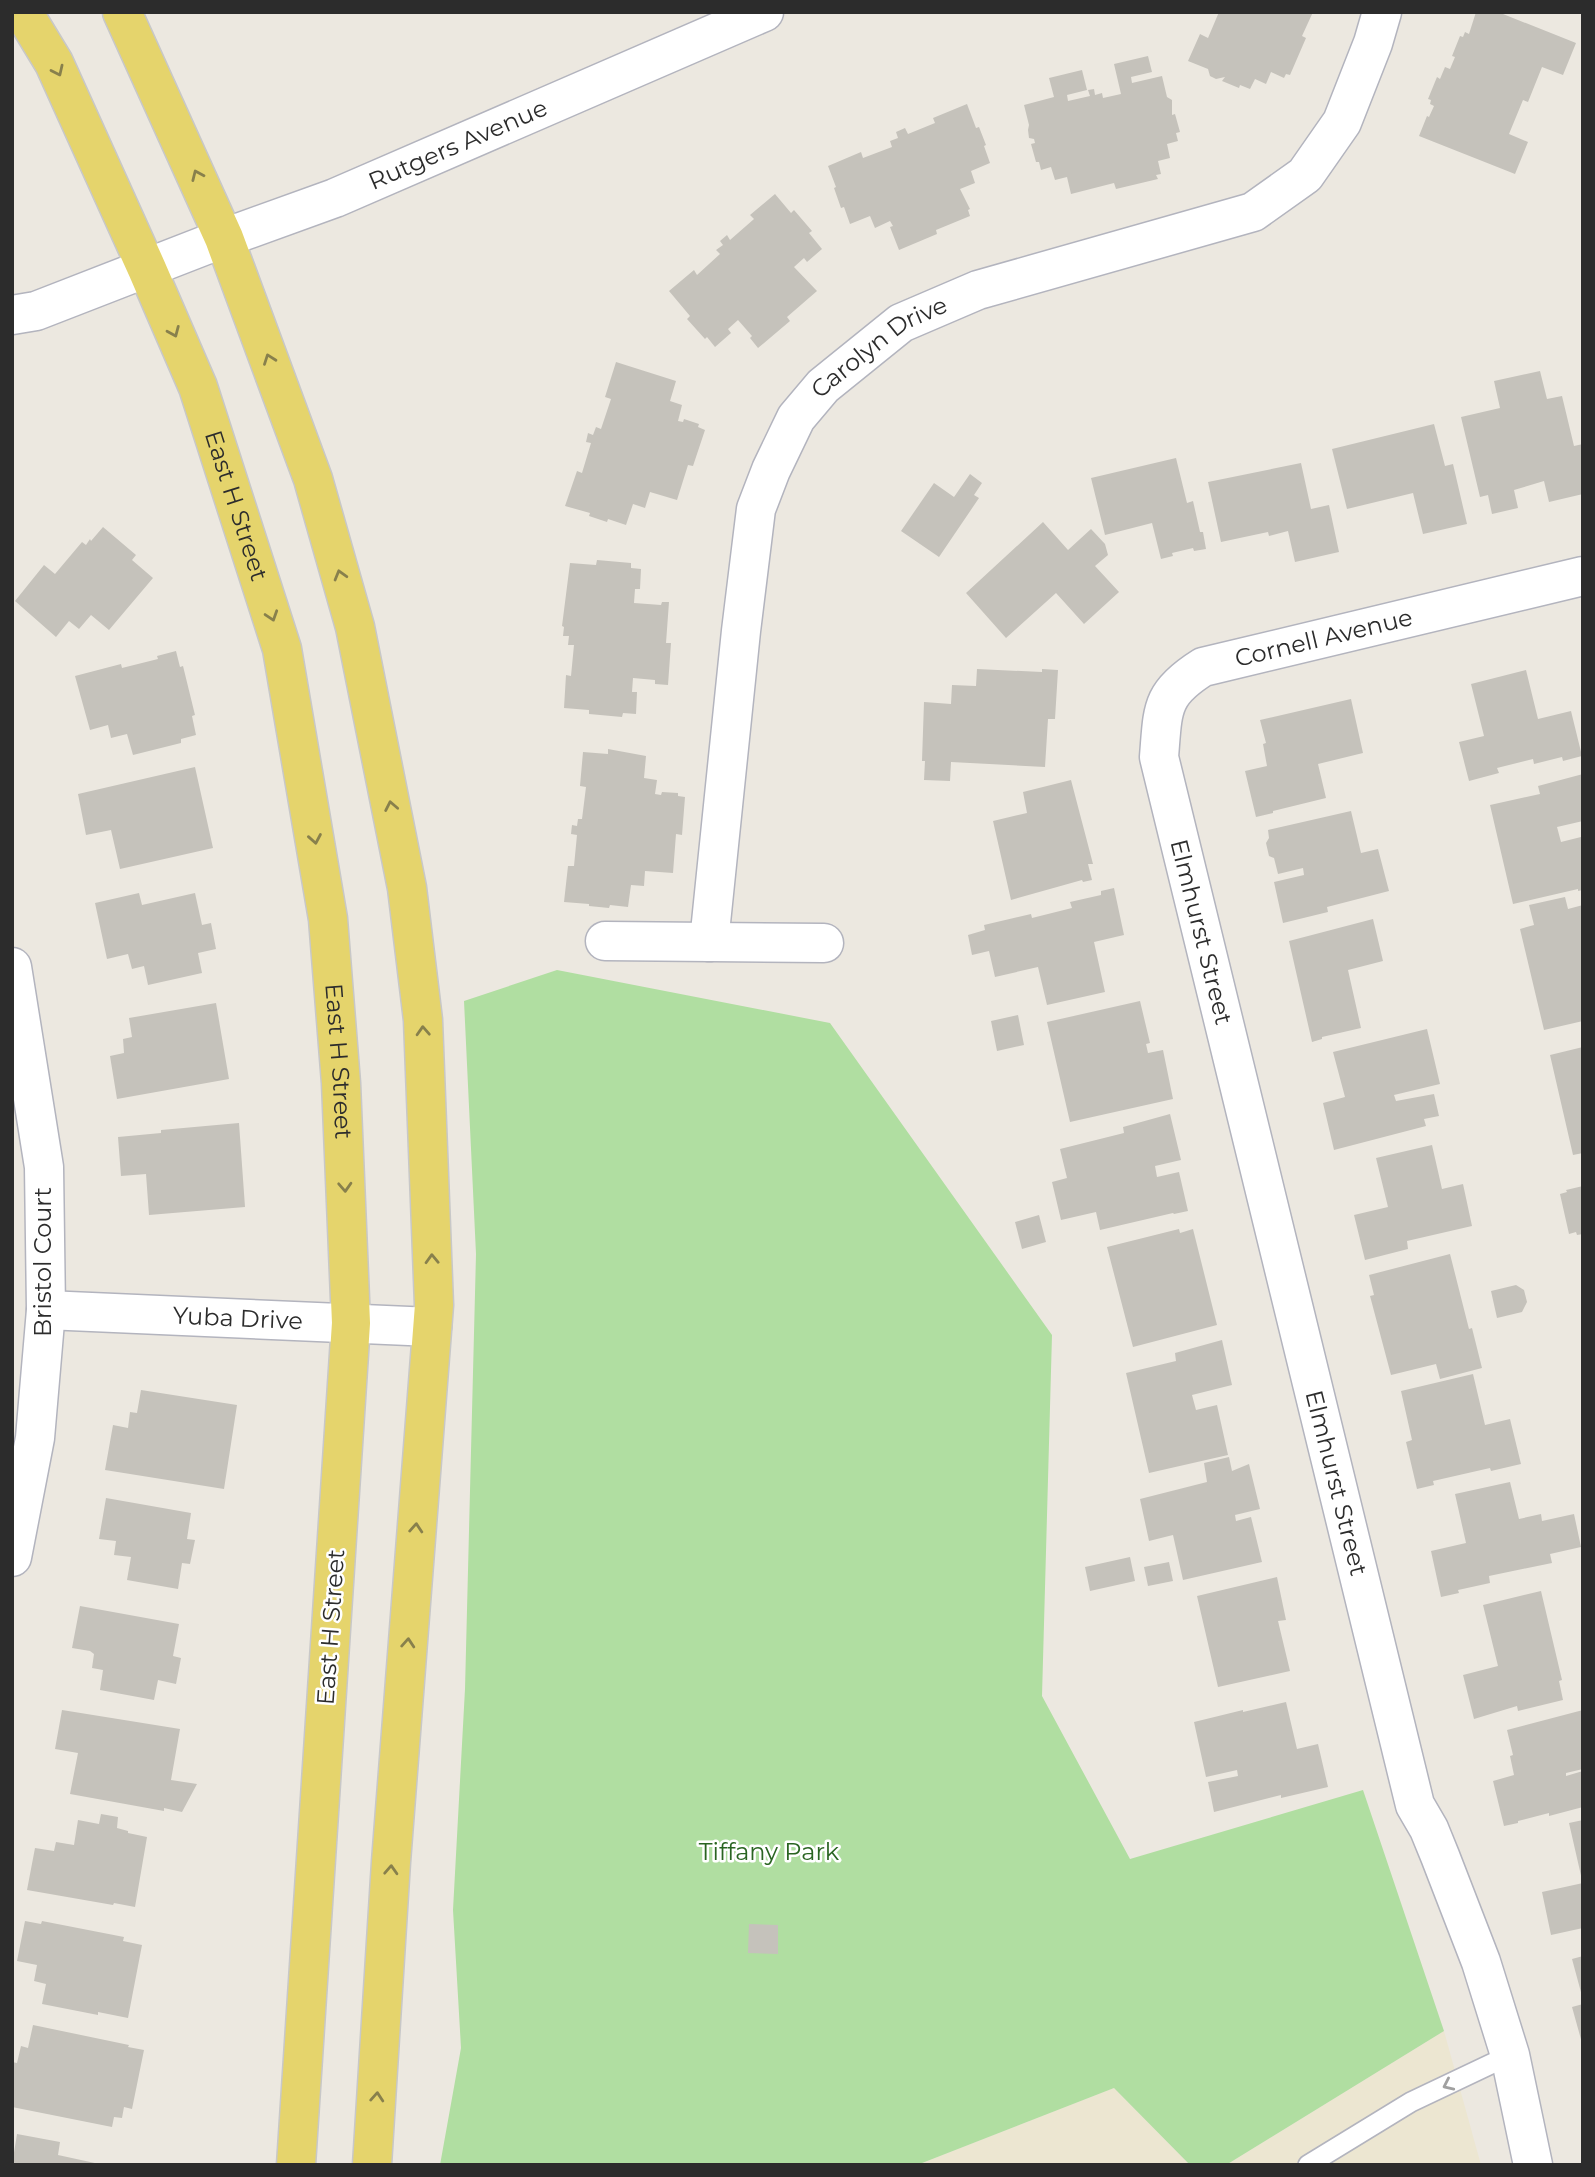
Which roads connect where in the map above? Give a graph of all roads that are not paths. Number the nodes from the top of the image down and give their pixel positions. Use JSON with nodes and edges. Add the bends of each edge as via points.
{"nodes":[{"id":1,"x":23,"y":12,"type":"edge"},
{"id":2,"x":122,"y":12,"type":"edge"},
{"id":3,"x":764,"y":12,"type":"edge"},
{"id":4,"x":1382,"y":12,"type":"edge"},
{"id":5,"x":224,"y":238,"type":"junction"},
{"id":6,"x":147,"y":269,"type":"junction"},
{"id":7,"x":12,"y":315,"type":"edge"},
{"id":8,"x":1583,"y":576,"type":"edge"},
{"id":9,"x":1166,"y":791,"type":"joint"},
{"id":10,"x":605,"y":941,"type":"dead end"},
{"id":11,"x":709,"y":942,"type":"junction"},
{"id":12,"x":824,"y":943,"type":"dead end"},
{"id":13,"x":12,"y":967,"type":"edge"},
{"id":14,"x":46,"y":1310,"type":"junction"},
{"id":15,"x":351,"y":1323,"type":"junction"},
{"id":16,"x":432,"y":1327,"type":"junction"},
{"id":17,"x":12,"y":1558,"type":"edge"},
{"id":18,"x":1510,"y":2055,"type":"junction"},
{"id":19,"x":296,"y":2165,"type":"edge"},
{"id":20,"x":372,"y":2165,"type":"edge"},
{"id":21,"x":1308,"y":2165,"type":"edge"},
{"id":22,"x":1533,"y":2165,"type":"edge"}],
"edges":[{"from":1,"to":6,"type":"main road","name":"East H Street","one_way":true,"via":[[54,63]]},
{"from":5,"to":2,"type":"main road","one_way":true},
{"from":3,"to":5,"type":"street","name":"Rutgers Avenue","via":[[335,198]]},
{"from":4,"to":11,"type":"street","name":"Carolyn Drive","via":[[1342,122],[1305,175],[1252,212],[942,304],[901,323],[823,386],[796,418],[756,509]]},
{"from":5,"to":6,"type":"street","name":"Rutgers Avenue"},
{"from":16,"to":5,"type":"main road","one_way":true,"via":[[423,1020],[407,888],[355,627],[313,479]]},
{"from":6,"to":7,"type":"street","name":"Rutgers Avenue","via":[[36,311]]},
{"from":6,"to":15,"type":"main road","name":"East H Street","one_way":true,"via":[[198,387],[282,649],[328,919],[341,1083]]},
{"from":8,"to":9,"type":"street","name":"Cornell Avenue","via":[[1203,667],[1182,681],[1163,709],[1159,757]]},
{"from":9,"to":18,"type":"street","name":"Elmhurst Street","via":[[1415,1805],[1429,1829],[1481,1962]]},
{"from":10,"to":11,"type":"street"},
{"from":11,"to":12,"type":"street"},
{"from":13,"to":14,"type":"street","name":"Bristol Court","via":[[44,1167]]},
{"from":14,"to":15,"type":"street","name":"Yuba Drive"},
{"from":14,"to":17,"type":"street","name":"Bristol Court","via":[[35,1438]]},
{"from":15,"to":16,"type":"street","name":"Yuba Drive"},
{"from":15,"to":19,"type":"main road","name":"East H Street"},
{"from":20,"to":16,"type":"main road","one_way":true},
{"from":18,"to":21,"type":"lane","one_way":true,"via":[[1411,2102]]},
{"from":18,"to":22,"type":"street","name":"Elmhurst Street"}]}
